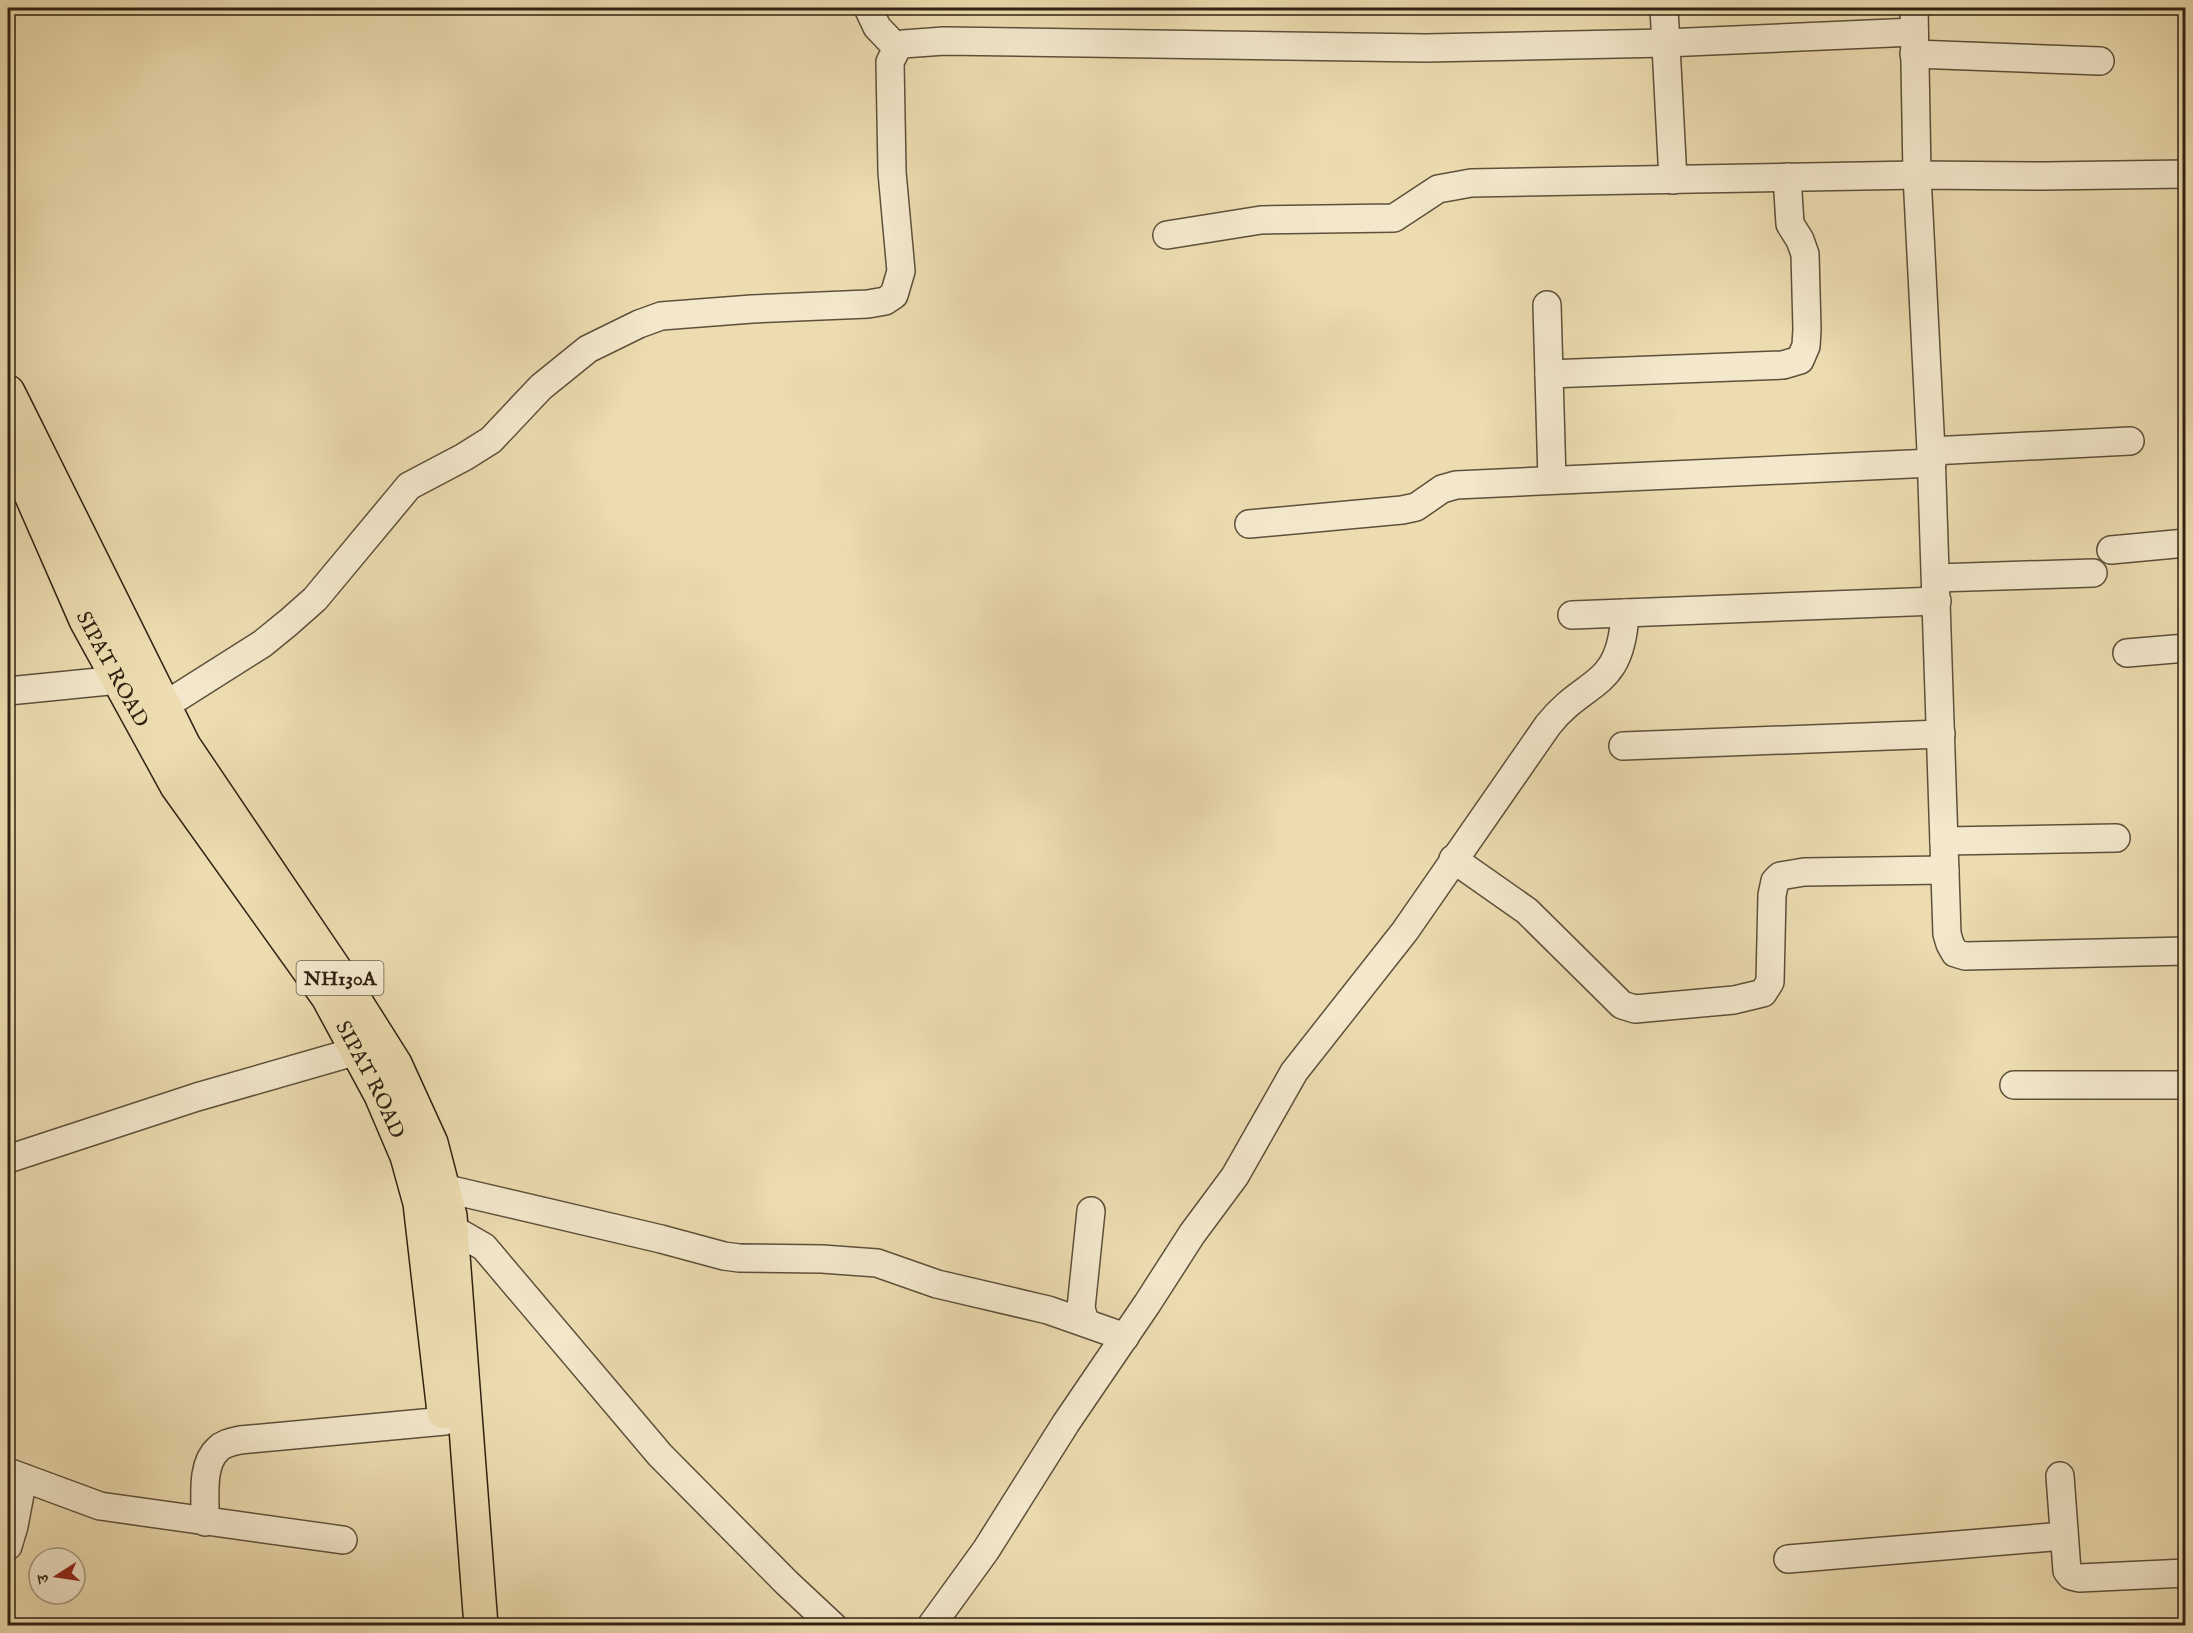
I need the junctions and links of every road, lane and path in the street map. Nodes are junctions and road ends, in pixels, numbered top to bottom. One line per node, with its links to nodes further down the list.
1 (868, 8): 5 (street)
2 (1664, 8): 4 (street)
3 (1914, 31): 4 (street); 6 (street); 8 (street)
4 (1665, 43): 5 (street); 10 (street)
5 (897, 48): 30 (street)
6 (2100, 61)
7 (2186, 174): 8 (street)
8 (1917, 175): 9 (street); 17 (street)
9 (1787, 177): 10 (street); 13 (street)
10 (1673, 180): 11 (street)
11 (1167, 236)
12 (1547, 306): 13 (street)
13 (1549, 374): 18 (street)
14 (8, 392): 30 (highway, NH130A)
15 (2130, 441): 17 (street)
16 (8, 442): 28 (highway, SIPAT ROAD / NH130A)
17 (1932, 457): 18 (street); 23 (street)
18 (1552, 480): 19 (street)
19 (1249, 524)
20 (2186, 543): 21 (street)
21 (2111, 550)
22 (2093, 573): 23 (street)
23 (1936, 589): 24 (street); 31 (street)
24 (1625, 613): 25 (street); 35 (street)
25 (1572, 615)
26 (2186, 648): 27 (street)
27 (2127, 653)
28 (119, 680): 29 (street); 38 (highway, SIPAT ROAD / NH130A)
29 (8, 691)
30 (164, 706): 42 (highway, NH130A)
31 (1941, 734): 32 (street); 34 (street)
32 (1623, 746)
33 (2116, 838): 34 (street)
34 (1944, 841): 36 (street)
35 (1454, 859): 36 (street); 46 (street)
36 (1945, 870): 37 (street)
37 (2186, 951)
38 (357, 1051): 41 (street); 47 (highway, SIPAT ROAD / NH130A)
39 (2014, 1085): 40 (street)
40 (2186, 1085)
41 (8, 1159)
42 (443, 1188): 44 (highway, NH130A); 45 (street)
43 (1091, 1211): 45 (street)
44 (452, 1228): 57 (highway, NH130A); 58 (street)
45 (1085, 1322): 46 (street)
46 (1125, 1337): 59 (street)
47 (445, 1421): 50 (street); 56 (highway, SIPAT ROAD / NH130A)
48 (15, 1475): 50 (street); 53 (street)
49 (2060, 1476): 51 (street)
50 (205, 1522): 52 (street)
51 (2064, 1536): 54 (street); 55 (street)
52 (343, 1540)
53 (8, 1546)
54 (1788, 1559)
55 (2186, 1573)
56 (464, 1626)
57 (481, 1626)
58 (833, 1626)
59 (931, 1626)

